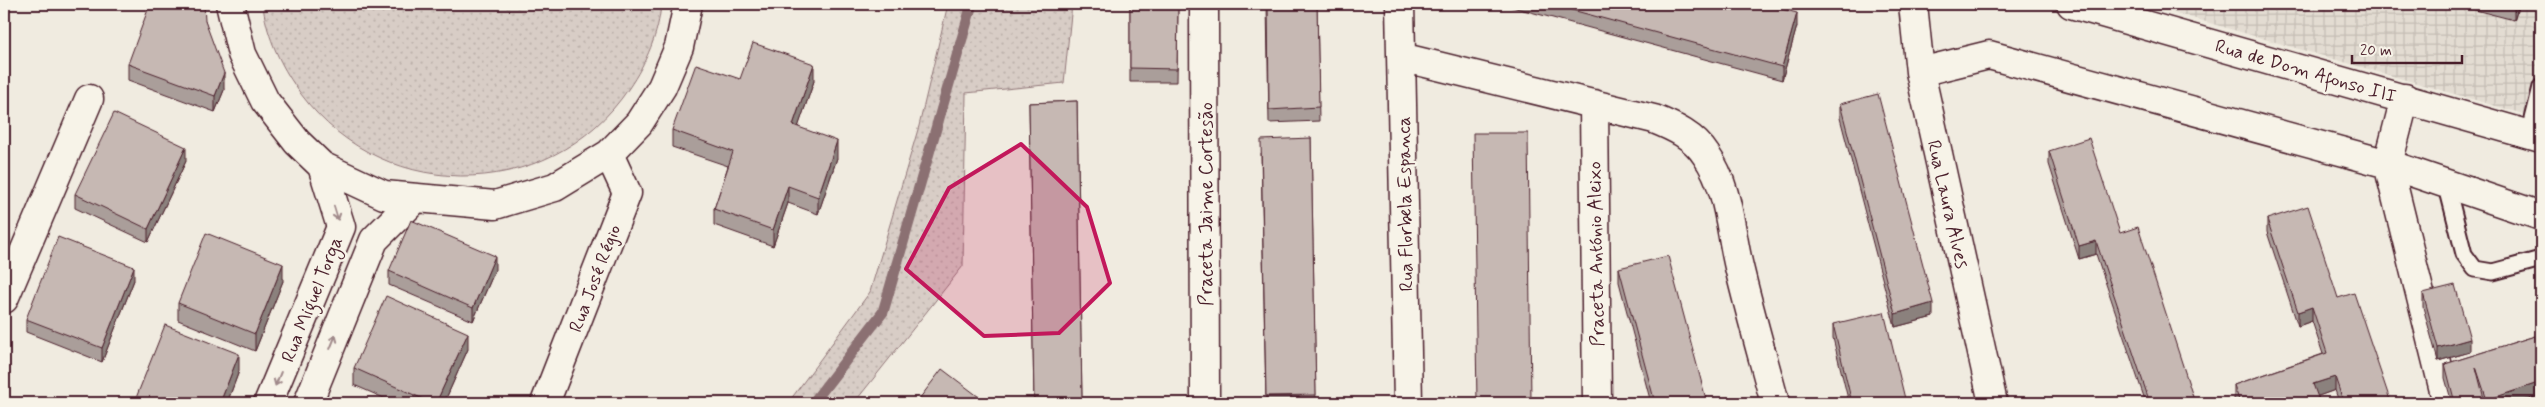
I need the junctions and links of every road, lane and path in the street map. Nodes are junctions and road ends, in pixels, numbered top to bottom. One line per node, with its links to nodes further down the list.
1 (230, 4): 16 (street)
2 (689, 4): 14 (street)
3 (1204, 4): 25 (street, Praceta Jaime Cortesão)
4 (1400, 4): 7 (street, Rua Florbela Espanca)
5 (1913, 4): 8 (street, Rua Laura Alves)
6 (2071, 4): 11 (street, Rua de Dom Afonso III)
7 (1401, 57): 12 (street); 26 (street, Rua Florbela Espanca)
8 (1920, 72): 15 (street); 29 (street, Rua Laura Alves)
9 (2541, 87): 13 (lane)
10 (89, 98): 21 (street)
11 (2405, 98): 13 (street, Rua de Dom Afonso III); 15 (street)
12 (1594, 104): 27 (street, Praceta António Aleixo); 28 (street)
13 (2535, 137)
14 (609, 154): 18 (street); 24 (street, Rua José Régio)
15 (2388, 164): 17 (street); 30 (street)
16 (322, 166): 18 (street); 22 (street, Rua Miguel Torga, one-way to 22)
17 (2446, 183): 19 (street); 20 (lane)
18 (416, 198): 23 (street, Rua Miguel Torga, one-way to 18)
19 (2541, 216)
20 (2541, 259)
21 (4, 299)
22 (268, 403)
23 (308, 403)
24 (545, 403)
25 (1205, 403)
26 (1408, 403)
27 (1597, 403)
28 (1775, 403)
29 (1994, 403)
30 (2447, 403)

